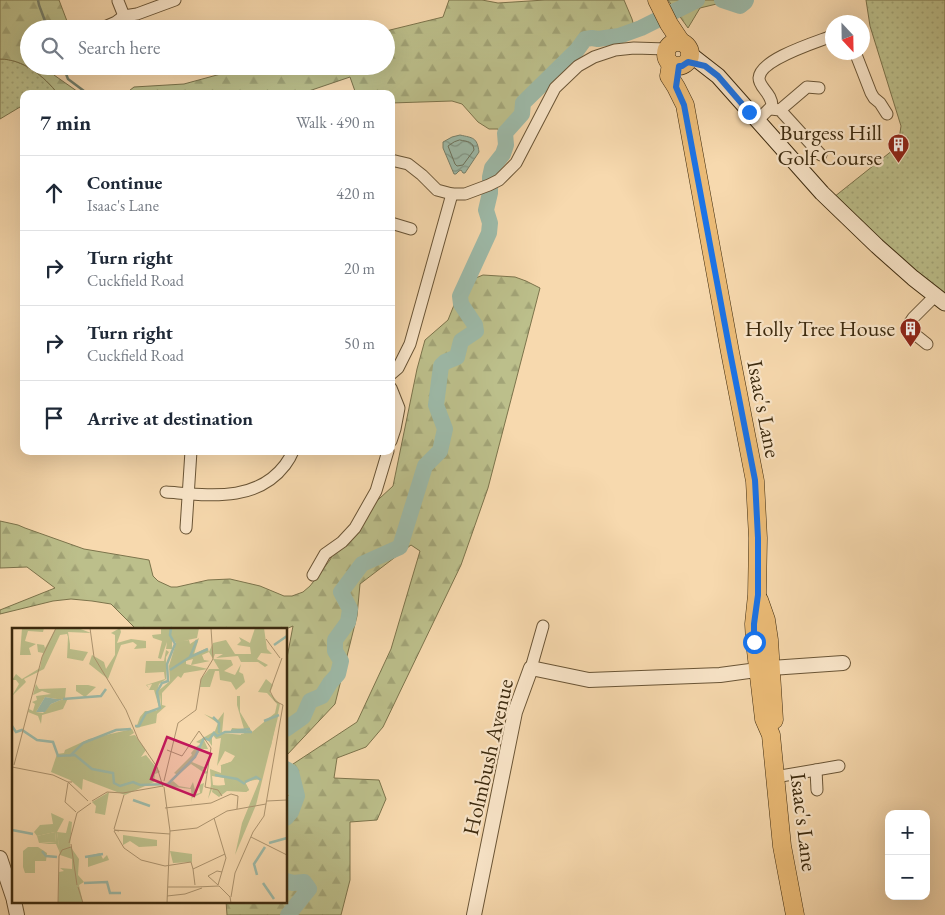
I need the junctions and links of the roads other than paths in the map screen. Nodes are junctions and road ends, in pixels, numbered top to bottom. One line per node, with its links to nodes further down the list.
1 (175, 0): 4 (street)
2 (118, 1): 4 (street)
3 (663, 11): 7 (main road, Isaac's Lane)
4 (124, 16): 5 (street)
5 (119, 20)
6 (825, 39): 10 (street)
7 (680, 56): 12 (main road); 15 (street); 33 (main road, Isaac's Lane)
8 (858, 60): 11 (street)
9 (818, 88): 10 (street)
10 (775, 109): 12 (street); 13 (street)
11 (887, 114)
12 (757, 121): 18 (main road)
13 (821, 155)
14 (395, 161): 15 (street)
15 (452, 194): 20 (street)
16 (395, 224): 17 (street)
17 (411, 229)
18 (940, 300): 19 (street)
19 (927, 344)
20 (395, 371)
21 (395, 398): 22 (street)
22 (395, 424)
23 (191, 455): 27 (street)
24 (291, 455): 27 (street)
25 (387, 455): 29 (street)
26 (166, 492): 27 (street)
27 (189, 494): 28 (street)
28 (186, 528)
29 (313, 575)
30 (543, 626): 32 (street)
31 (843, 663): 33 (street, Holmbush Avenue)
32 (531, 668): 33 (street, Holmbush Avenue); 42 (street, Holmbush Avenue)
33 (764, 669): 36 (main road, Isaac's Lane)
34 (839, 766): 35 (street)
35 (816, 770): 36 (street); 37 (street)
36 (775, 777): 43 (main road, Isaac's Lane)
37 (817, 790)
38 (1, 867): 39 (street)
39 (12, 896)
40 (14, 902): 41 (street)
41 (17, 915)
42 (474, 915)
43 (795, 915)

